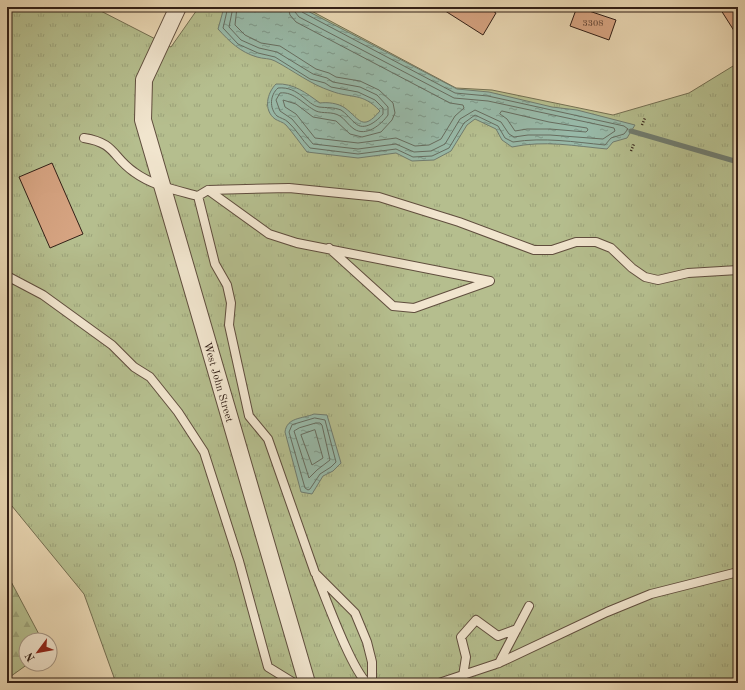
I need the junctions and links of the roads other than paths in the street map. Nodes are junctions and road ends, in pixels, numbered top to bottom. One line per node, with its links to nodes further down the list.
1 (178, 7): 3 (street, West John Street)
2 (84, 138): 3 (lane)
3 (162, 187): 5 (lane); 16 (street, West John Street)
4 (208, 190): 5 (lane); 6 (lane); 7 (lane)
5 (198, 196): 9 (lane)
6 (329, 248): 6 (lane)
7 (738, 270)
8 (7, 276): 15 (lane)
9 (315, 572): 17 (lane); 18 (lane)
10 (738, 572): 13 (lane)
11 (529, 606): 12 (lane)
12 (517, 629): 13 (lane); 14 (lane)
13 (499, 663): 14 (lane)
14 (463, 676): 19 (lane)
15 (294, 683)
16 (307, 683)
17 (367, 683)
18 (372, 683)
19 (439, 683)

